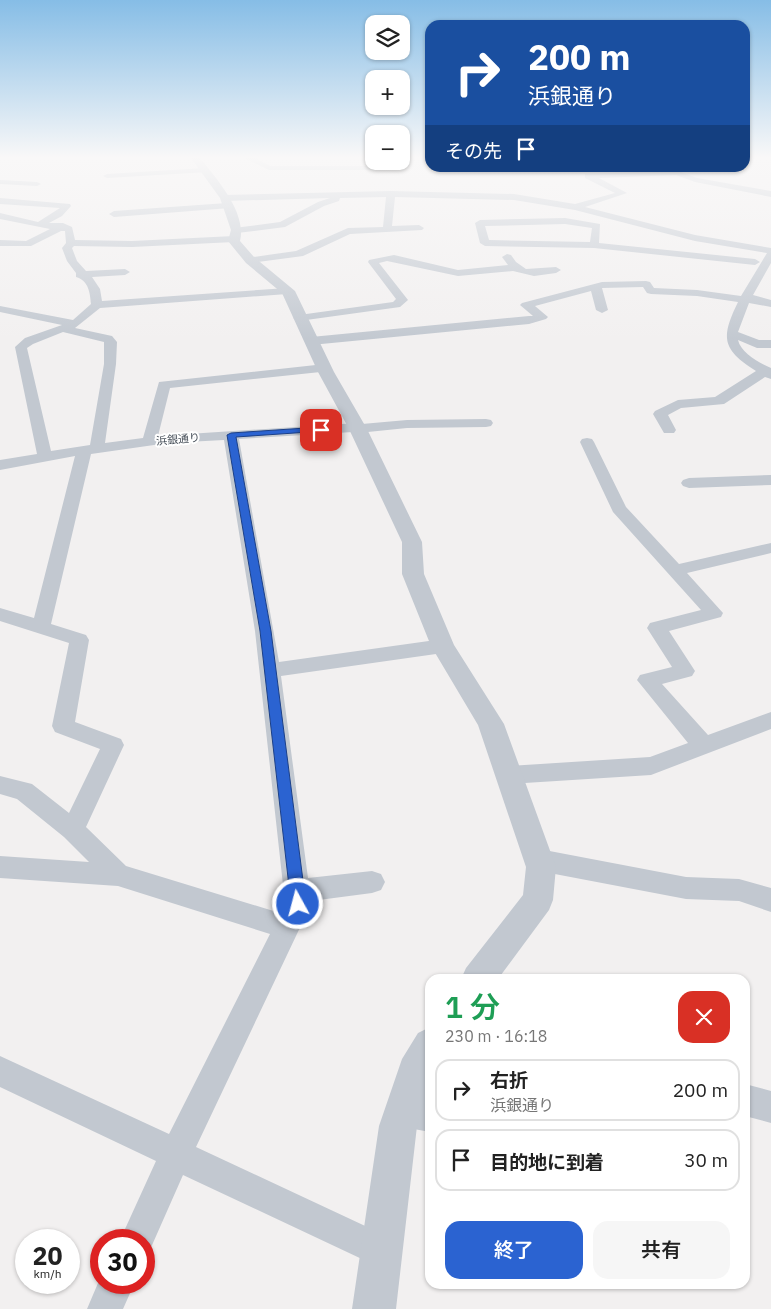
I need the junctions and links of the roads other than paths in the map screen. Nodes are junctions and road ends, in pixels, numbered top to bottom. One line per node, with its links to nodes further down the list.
1 (16, 219): 9 (street)
2 (50, 219): 9 (street)
3 (231, 219): 13 (street)
4 (294, 219): 13 (street)
5 (389, 219): 12 (street)
6 (490, 219): 16 (street)
7 (559, 219): 17 (street)
8 (622, 219): 18 (street)
9 (41, 224): 10 (street)
10 (63, 226): 14 (street); 15 (street)
11 (419, 228): 12 (street)
12 (388, 229): 19 (street)
13 (236, 235): 15 (street); 19 (street)
14 (0, 243)
15 (71, 243): 24 (street)
16 (500, 244): 17 (street); 20 (street)
17 (594, 245): 18 (street)
18 (769, 256): 28 (street)
19 (250, 260): 27 (street)
20 (513, 268): 21 (street); 34 (street)
21 (556, 270)
22 (125, 272): 24 (street)
23 (604, 273): 25 (street)
24 (80, 275): 30 (street)
25 (614, 284): 26 (street); 28 (street)
26 (595, 286): 32 (street); 38 (street)
27 (287, 291): 30 (street); 34 (street)
28 (746, 299): 29 (street); 37 (street)
29 (771, 304)
30 (97, 305): 36 (street)
31 (0, 309): 33 (street)
32 (602, 310)
33 (22, 313): 35 (street); 36 (street)
34 (299, 318): 38 (street)
35 (0, 319)
36 (70, 327): 48 (street); 49 (street)
37 (731, 333): 39 (street); 41 (street)
38 (311, 342): 40 (street)
39 (771, 344)
40 (324, 368): 43 (street); 46 (street)
41 (768, 373): 44 (street)
42 (486, 423): 43 (street, 浜銀通り)
43 (357, 428): 45 (street, 浜銀通り); 57 (street)
44 (669, 430)
45 (231, 435): 46 (street, 浜銀通り); 58 (street)
46 (149, 442): 48 (street, 浜銀通り)
47 (587, 442): 54 (street)
48 (91, 449): 49 (street, 浜銀通り); 56 (street)
49 (45, 457): 50 (street, 浜銀通り)
50 (0, 465)
51 (771, 480): 52 (street)
52 (689, 483)
53 (771, 548): 54 (street)
54 (676, 570): 60 (street)
55 (0, 614): 56 (street)
56 (41, 627): 65 (street)
57 (443, 646): 58 (street); 61 (street)
58 (270, 670): 70 (street)
59 (771, 720): 60 (street)
60 (704, 746): 61 (street)
61 (509, 775): 66 (street)
62 (0, 785): 63 (street)
63 (24, 791): 64 (street); 65 (street)
64 (0, 800)
65 (73, 830): 68 (street)
66 (539, 860): 71 (street); 73 (street)
67 (0, 868): 68 (street)
68 (118, 875): 72 (street)
69 (372, 882): 70 (street)
70 (297, 891): 72 (street)
71 (771, 900)
72 (287, 927): 79 (street)
73 (482, 974)
74 (425, 1054): 78 (street)
75 (0, 1071): 79 (street)
76 (750, 1101): 77 (street)
77 (771, 1107)
78 (417, 1114): 81 (street)
79 (176, 1154): 80 (street); 81 (street)
80 (142, 1229)
81 (380, 1251): 84 (street)
82 (112, 1294): 83 (street)
83 (105, 1309)
84 (374, 1309)

